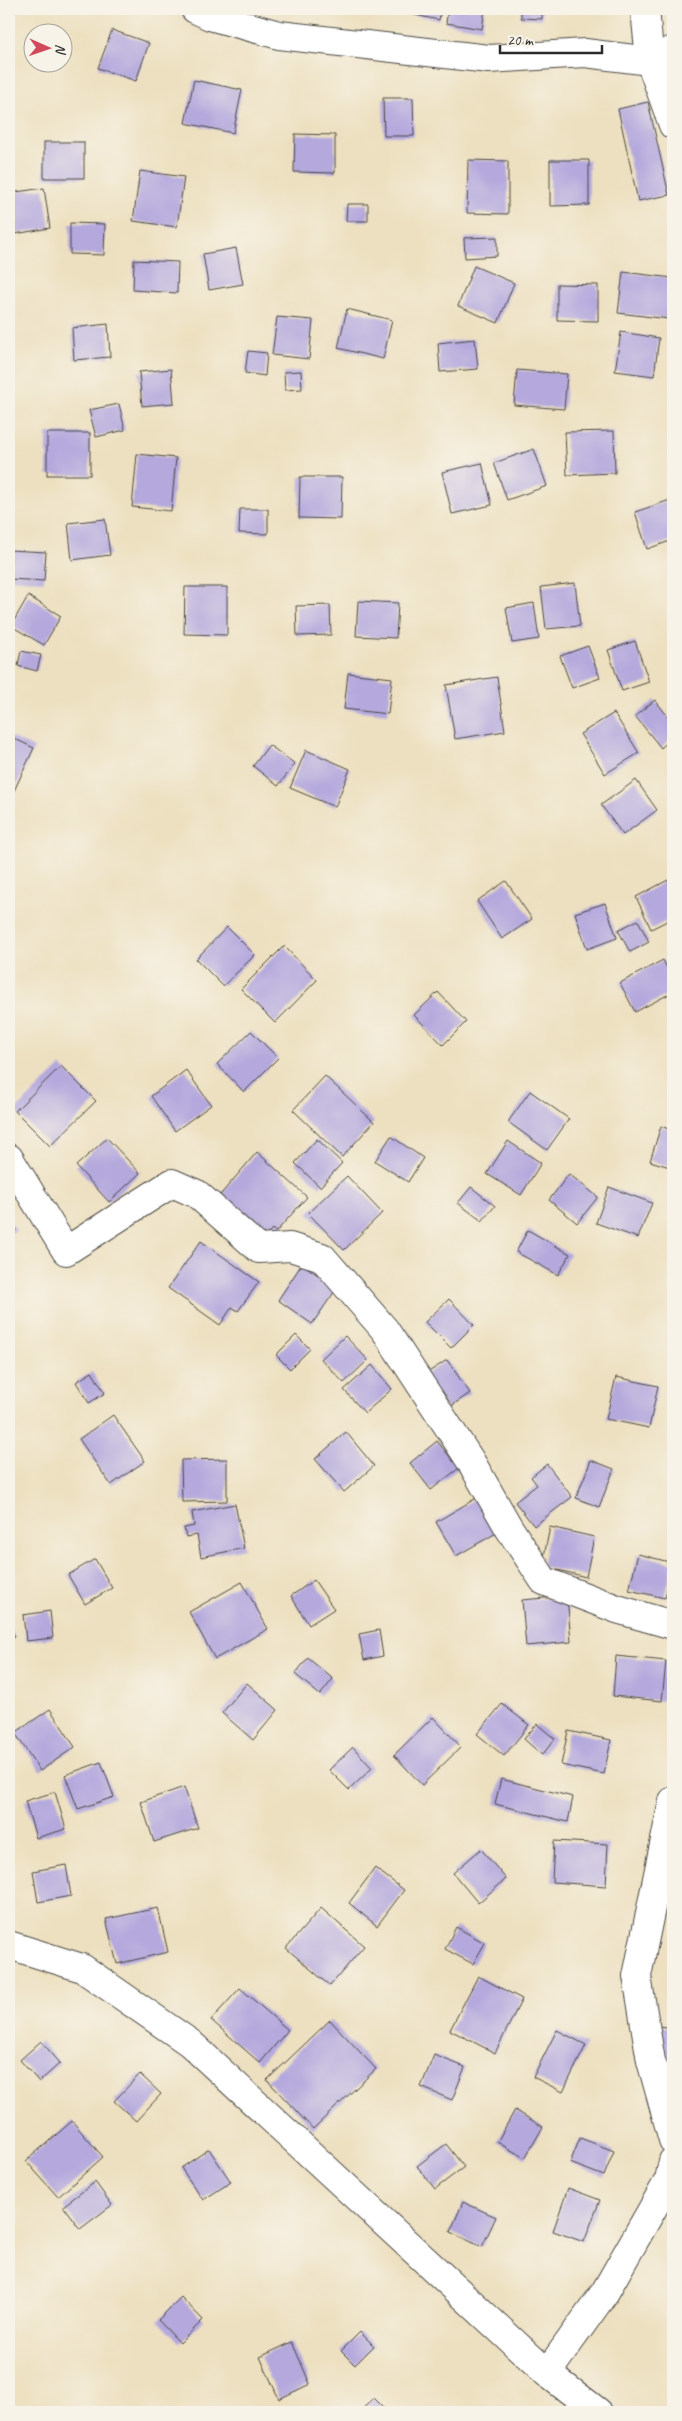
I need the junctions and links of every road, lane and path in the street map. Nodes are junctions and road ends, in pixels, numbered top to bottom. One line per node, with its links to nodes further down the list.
1 (195, 9): 3 (street)
2 (645, 9): 3 (street)
3 (662, 56): 4 (street)
4 (673, 125)
5 (9, 1158): 6 (street)
6 (673, 1625)
7 (673, 1800): 9 (street)
8 (9, 1945): 11 (street)
9 (673, 2140)
10 (673, 2161): 11 (street)
11 (547, 2373): 12 (street)
12 (598, 2412)

